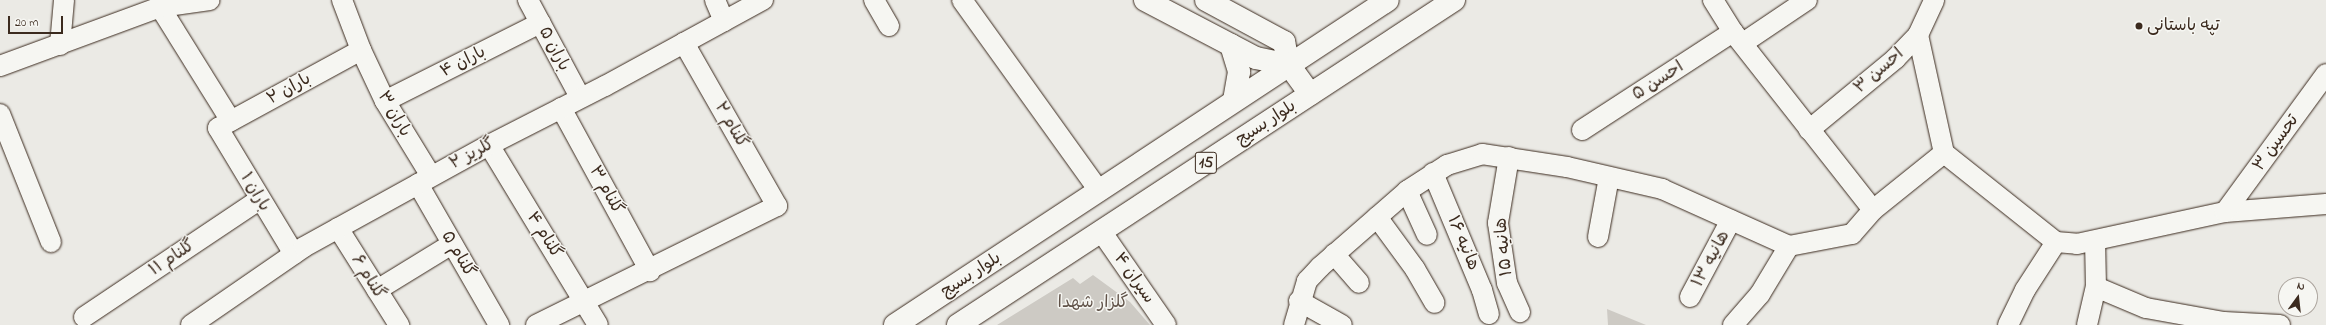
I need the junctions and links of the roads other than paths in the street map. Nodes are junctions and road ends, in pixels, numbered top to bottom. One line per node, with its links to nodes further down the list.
1 (64, 0): 23 (street)
2 (210, 0): 16 (street)
3 (342, 0): 25 (street, باران ۳)
4 (528, 0): 18 (street, باران ۵)
5 (715, 0): 17 (street)
6 (763, 0): 17 (street, گلریز ۲)
7 (874, 0): 19 (street)
8 (962, 0): 44 (street)
9 (1145, 0): 24 (main road)
10 (1388, 0): 26 (main road, بلوار بسیج / 15)
11 (1454, 0): 29 (main road, بلوار بسیج / 15)
12 (1713, 0): 21 (street)
13 (1807, 0): 21 (street, احسن ۵)
14 (1934, 0): 20 (street, احسن ۳)
15 (1219, 3): 26 (main road)
16 (160, 7): 23 (street); 35 (street, باران ۱)
17 (724, 21): 22 (street, گلریز ۲)
18 (540, 23): 30 (street, باران ۵); 31 (street, باران ۴)
19 (889, 26)
20 (1918, 35): 37 (street, احسن ۳); 39 (street)
21 (1738, 37): 36 (street, احسن ۵); 37 (street)
22 (684, 43): 30 (street, گلریز ۲); 63 (street, گلنام ۲)
23 (60, 45): 27 (street)
24 (1231, 45): 26 (main road); 32 (main road)
25 (361, 50): 31 (street, باران ۳); 35 (street, باران ۲)
26 (1289, 65): 29 (main road); 32 (main road, بلوار بسیج / 15)
27 (0, 66)
28 (2326, 74): 49 (street, تحسین ۳)
29 (1310, 94): 53 (main road, بلوار بسیج / 15)
30 (580, 98): 33 (street, گلریز ۲)
31 (385, 101): 43 (street, باران ۳)
32 (1234, 101): 44 (main road, بلوار بسیج / 15)
33 (561, 108): 38 (street, گلریز ۲); 63 (street, گلنام ۳)
34 (0, 114): 57 (street)
35 (224, 125): 46 (street, باران ۱)
36 (1582, 130)
37 (1809, 130): 48 (street)
38 (488, 145): 43 (street, گلریز ۲); 68 (street, گلنام ۴)
39 (1944, 153): 48 (street); 58 (street)
40 (1509, 157): 41 (street); 42 (street); 71 (street, هانیه ۱۵)
41 (1433, 173): 45 (street); 72 (street, هانیه ۱۶)
42 (1610, 177): 51 (street); 55 (street)
43 (424, 180): 52 (street, گلریز ۲); 59 (street, گلنام ۵)
44 (1099, 191): 79 (main road, بلوار بسیج / 15)
45 (1407, 191): 50 (street); 54 (street)
46 (259, 200): 61 (street, باران ۱); 73 (street, گلنام ۱۱)
47 (2326, 204): 49 (street)
48 (1873, 210): 60 (street)
49 (2225, 212): 56 (street)
50 (1377, 217): 62 (street); 70 (street)
51 (1731, 220): 60 (street); 67 (street, هانیه ۱۳)
52 (338, 228): 61 (street, گلریز ۲); 66 (street, گلنام ۶)
53 (1101, 231): 80 (main road, بلوار بسیج / 15); 81 (street, سیران ۴)
54 (1427, 235)
55 (1598, 237)
56 (2095, 241): 58 (street); 65 (street)
57 (51, 242)
58 (2056, 242): 85 (street)
59 (452, 244): 66 (street); 76 (street, گلنام ۵)
60 (1789, 246): 84 (street)
61 (294, 254): 74 (street, گلریز ۲)
62 (1334, 254): 64 (street); 69 (street)
63 (650, 271): 68 (street)
64 (1359, 283)
65 (2096, 287): 86 (street); 87 (street)
66 (377, 290): 75 (street, گلنام ۶)
67 (1690, 297)
68 (584, 301): 77 (street); 78 (street, گلنام ۴)
69 (1299, 301): 82 (street); 83 (street)
70 (1435, 304)
71 (1520, 312)
72 (1489, 314)
73 (84, 317)
74 (191, 325)
75 (399, 325)
76 (499, 325)
77 (536, 325)
78 (598, 325)
79 (895, 325)
80 (958, 325)
81 (1166, 325)
82 (1294, 325)
83 (1342, 325)
84 (1734, 325)
85 (2008, 325)
86 (2088, 325)
87 (2280, 325)

